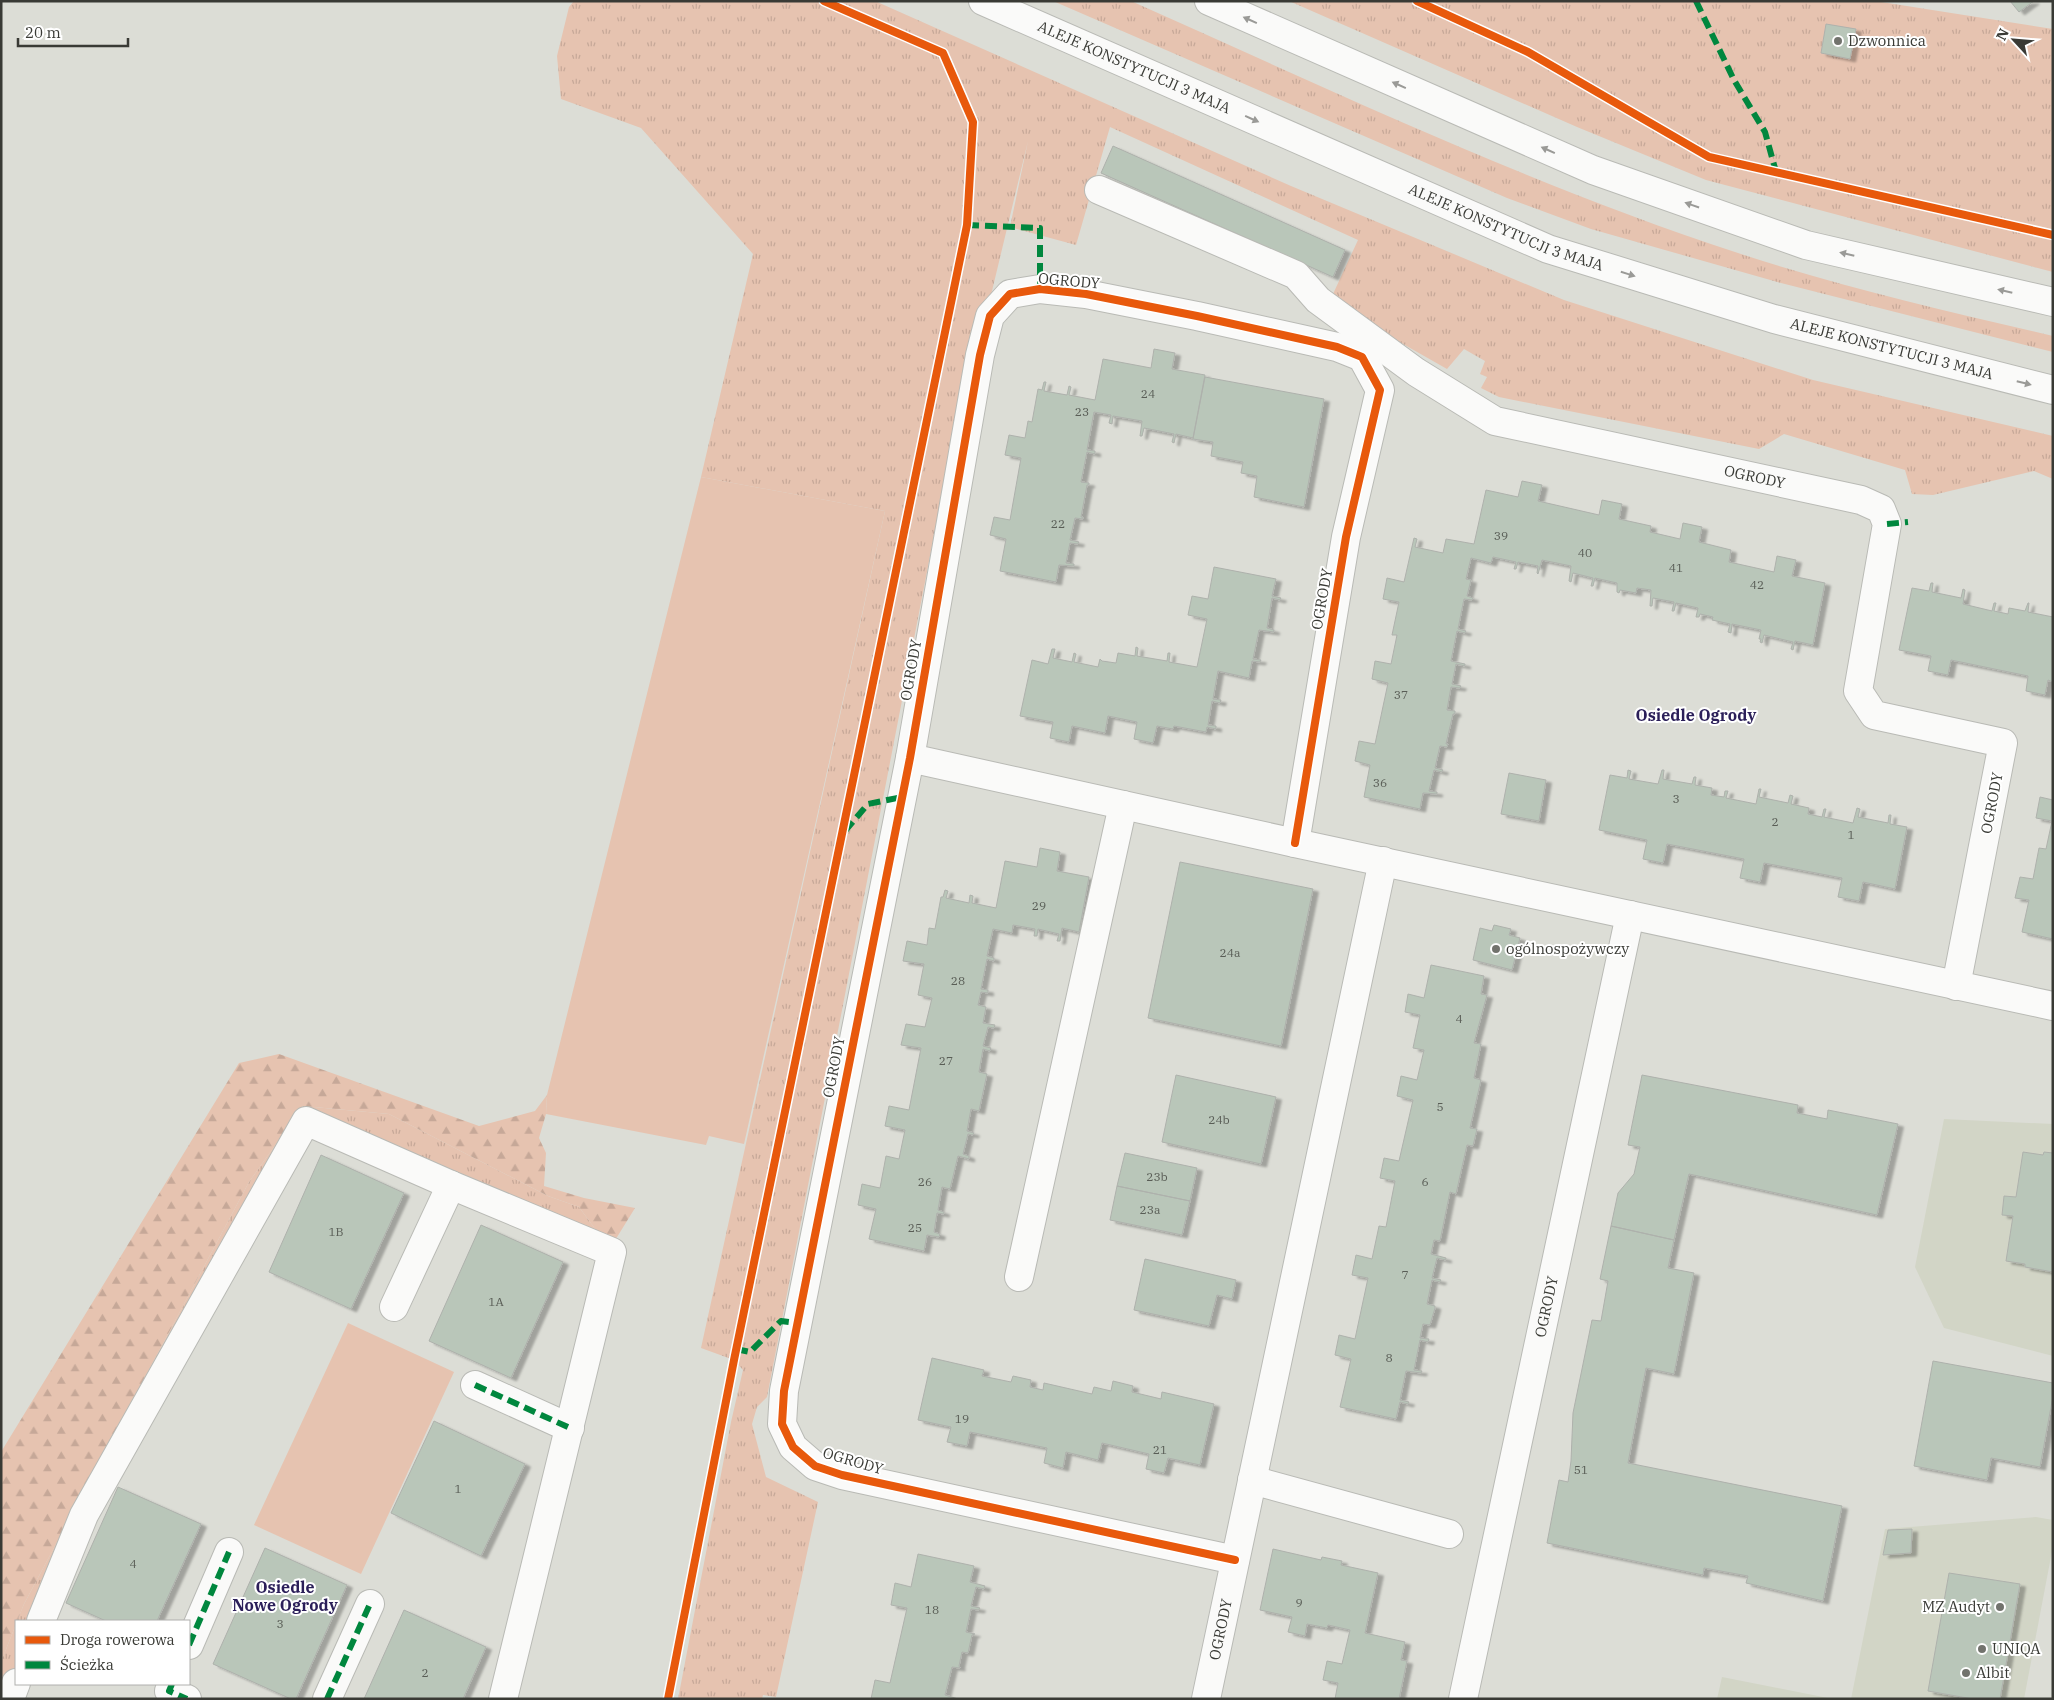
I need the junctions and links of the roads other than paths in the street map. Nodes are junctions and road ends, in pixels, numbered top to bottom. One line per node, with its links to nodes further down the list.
1 (982, 1): 5 (street, ALEJE KONSTYTUCJI 3 MAJA, one-way to 5)
2 (1208, 1): 4 (street, one-way to 2)
3 (1100, 190): 11 (street, OGRODY)
4 (2053, 302)
5 (2053, 390)
6 (910, 758): 7 (street); 8 (street, OGRODY); 21 (street, OGRODY)
7 (1123, 805): 8 (street); 14 (street)
8 (1295, 843): 9 (street)
9 (1383, 861): 10 (street); 18 (street, OGRODY)
10 (1630, 915): 11 (street); 32 (street, OGRODY)
11 (1956, 986): 12 (street)
12 (2053, 1006)
13 (451, 1185): 15 (street); 17 (street); 23 (street)
14 (1019, 1277)
15 (394, 1307)
16 (475, 1385): 17 (street)
17 (570, 1428): 30 (street)
18 (1252, 1480): 19 (street); 21 (street, OGRODY)
19 (1449, 1534)
20 (229, 1552): 24 (street)
21 (1235, 1560): 31 (street, OGRODY)
22 (370, 1604): 29 (street)
23 (41, 1620)
24 (190, 1644)
25 (15, 1685): 27 (street)
26 (172, 1685): 28 (street)
27 (10, 1699)
28 (187, 1699)
29 (327, 1699)
30 (503, 1699)
31 (1206, 1699)
32 (1463, 1699)

